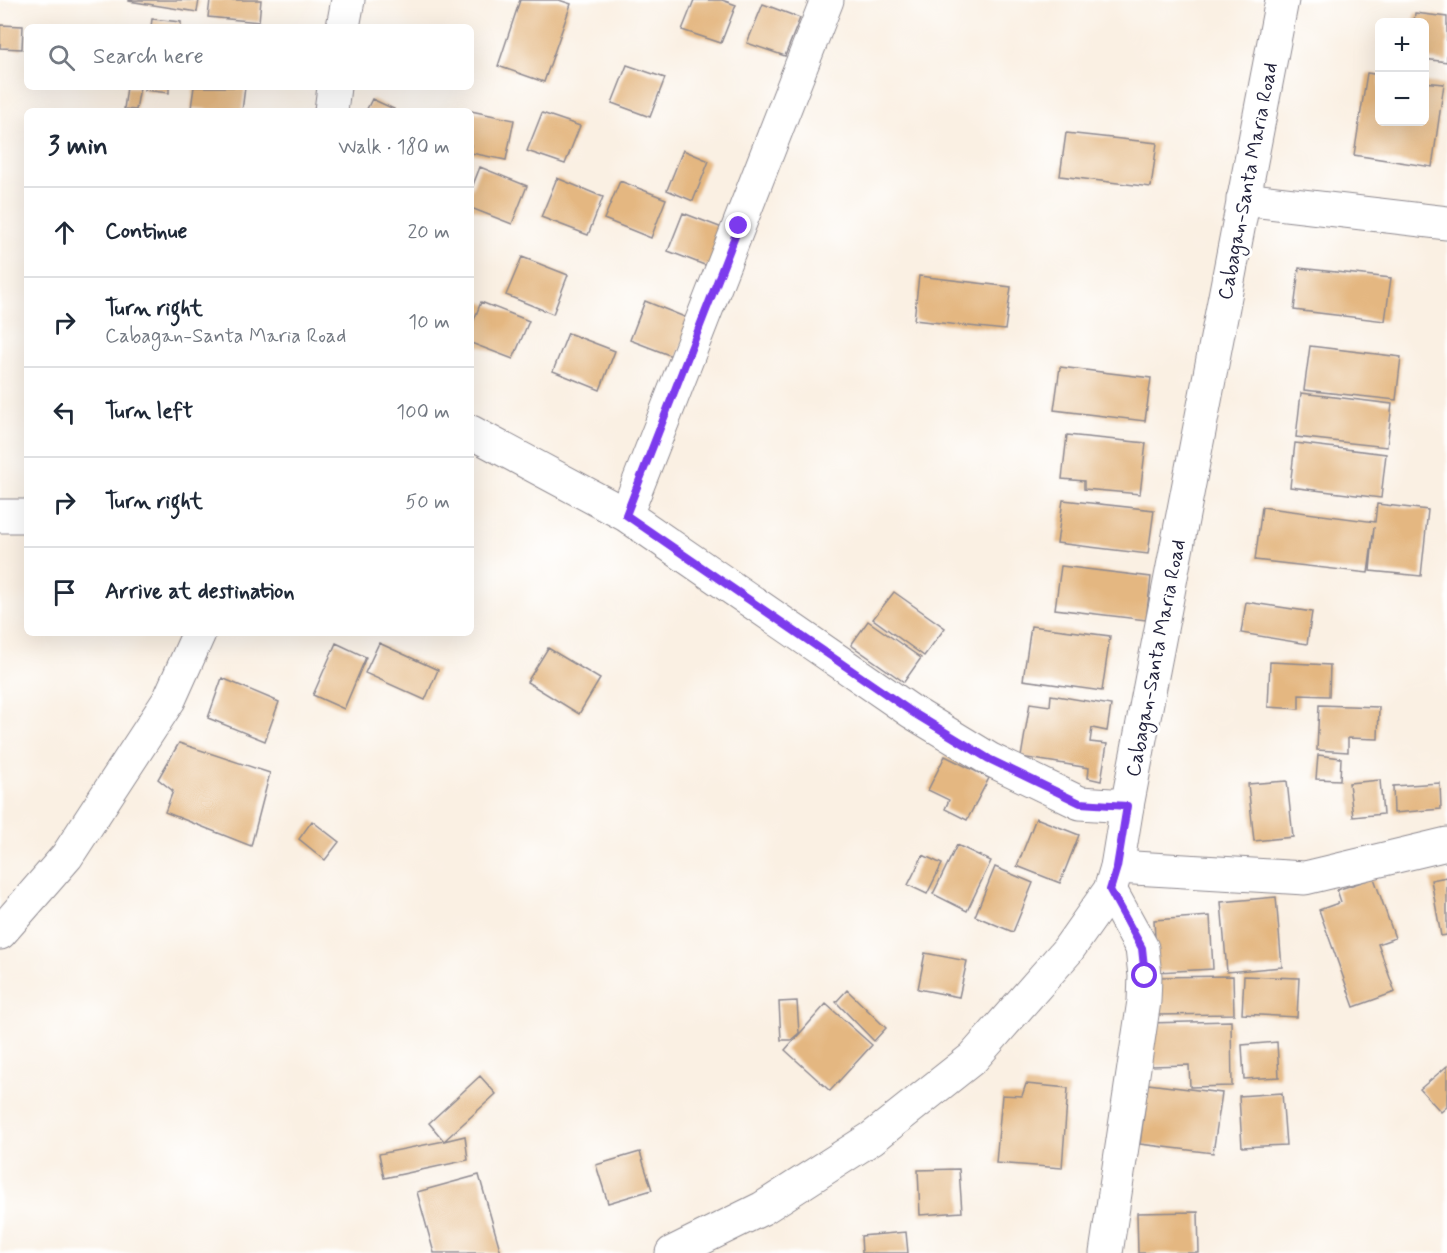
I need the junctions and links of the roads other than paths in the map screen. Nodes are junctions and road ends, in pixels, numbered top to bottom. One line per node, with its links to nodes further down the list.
1 (348, 0): 4 (street)
2 (827, 0): 10 (street)
3 (1282, 0): 7 (street, Cabagan-Santa Maria Road)
4 (344, 24)
5 (334, 90): 6 (street)
6 (331, 108)
7 (1243, 199): 8 (street); 14 (street, Cabagan-Santa Maria Road)
8 (1447, 223)
9 (474, 434): 10 (street)
10 (626, 515): 14 (street)
11 (0, 516): 12 (street)
12 (24, 516)
13 (198, 636): 17 (street)
14 (1127, 806): 16 (street, Cabagan-Santa Maria Road)
15 (1447, 844): 16 (street)
16 (1114, 878): 18 (street, Cabagan-Santa Maria Road); 19 (street)
17 (0, 933)
18 (672, 1253)
19 (1106, 1253)

